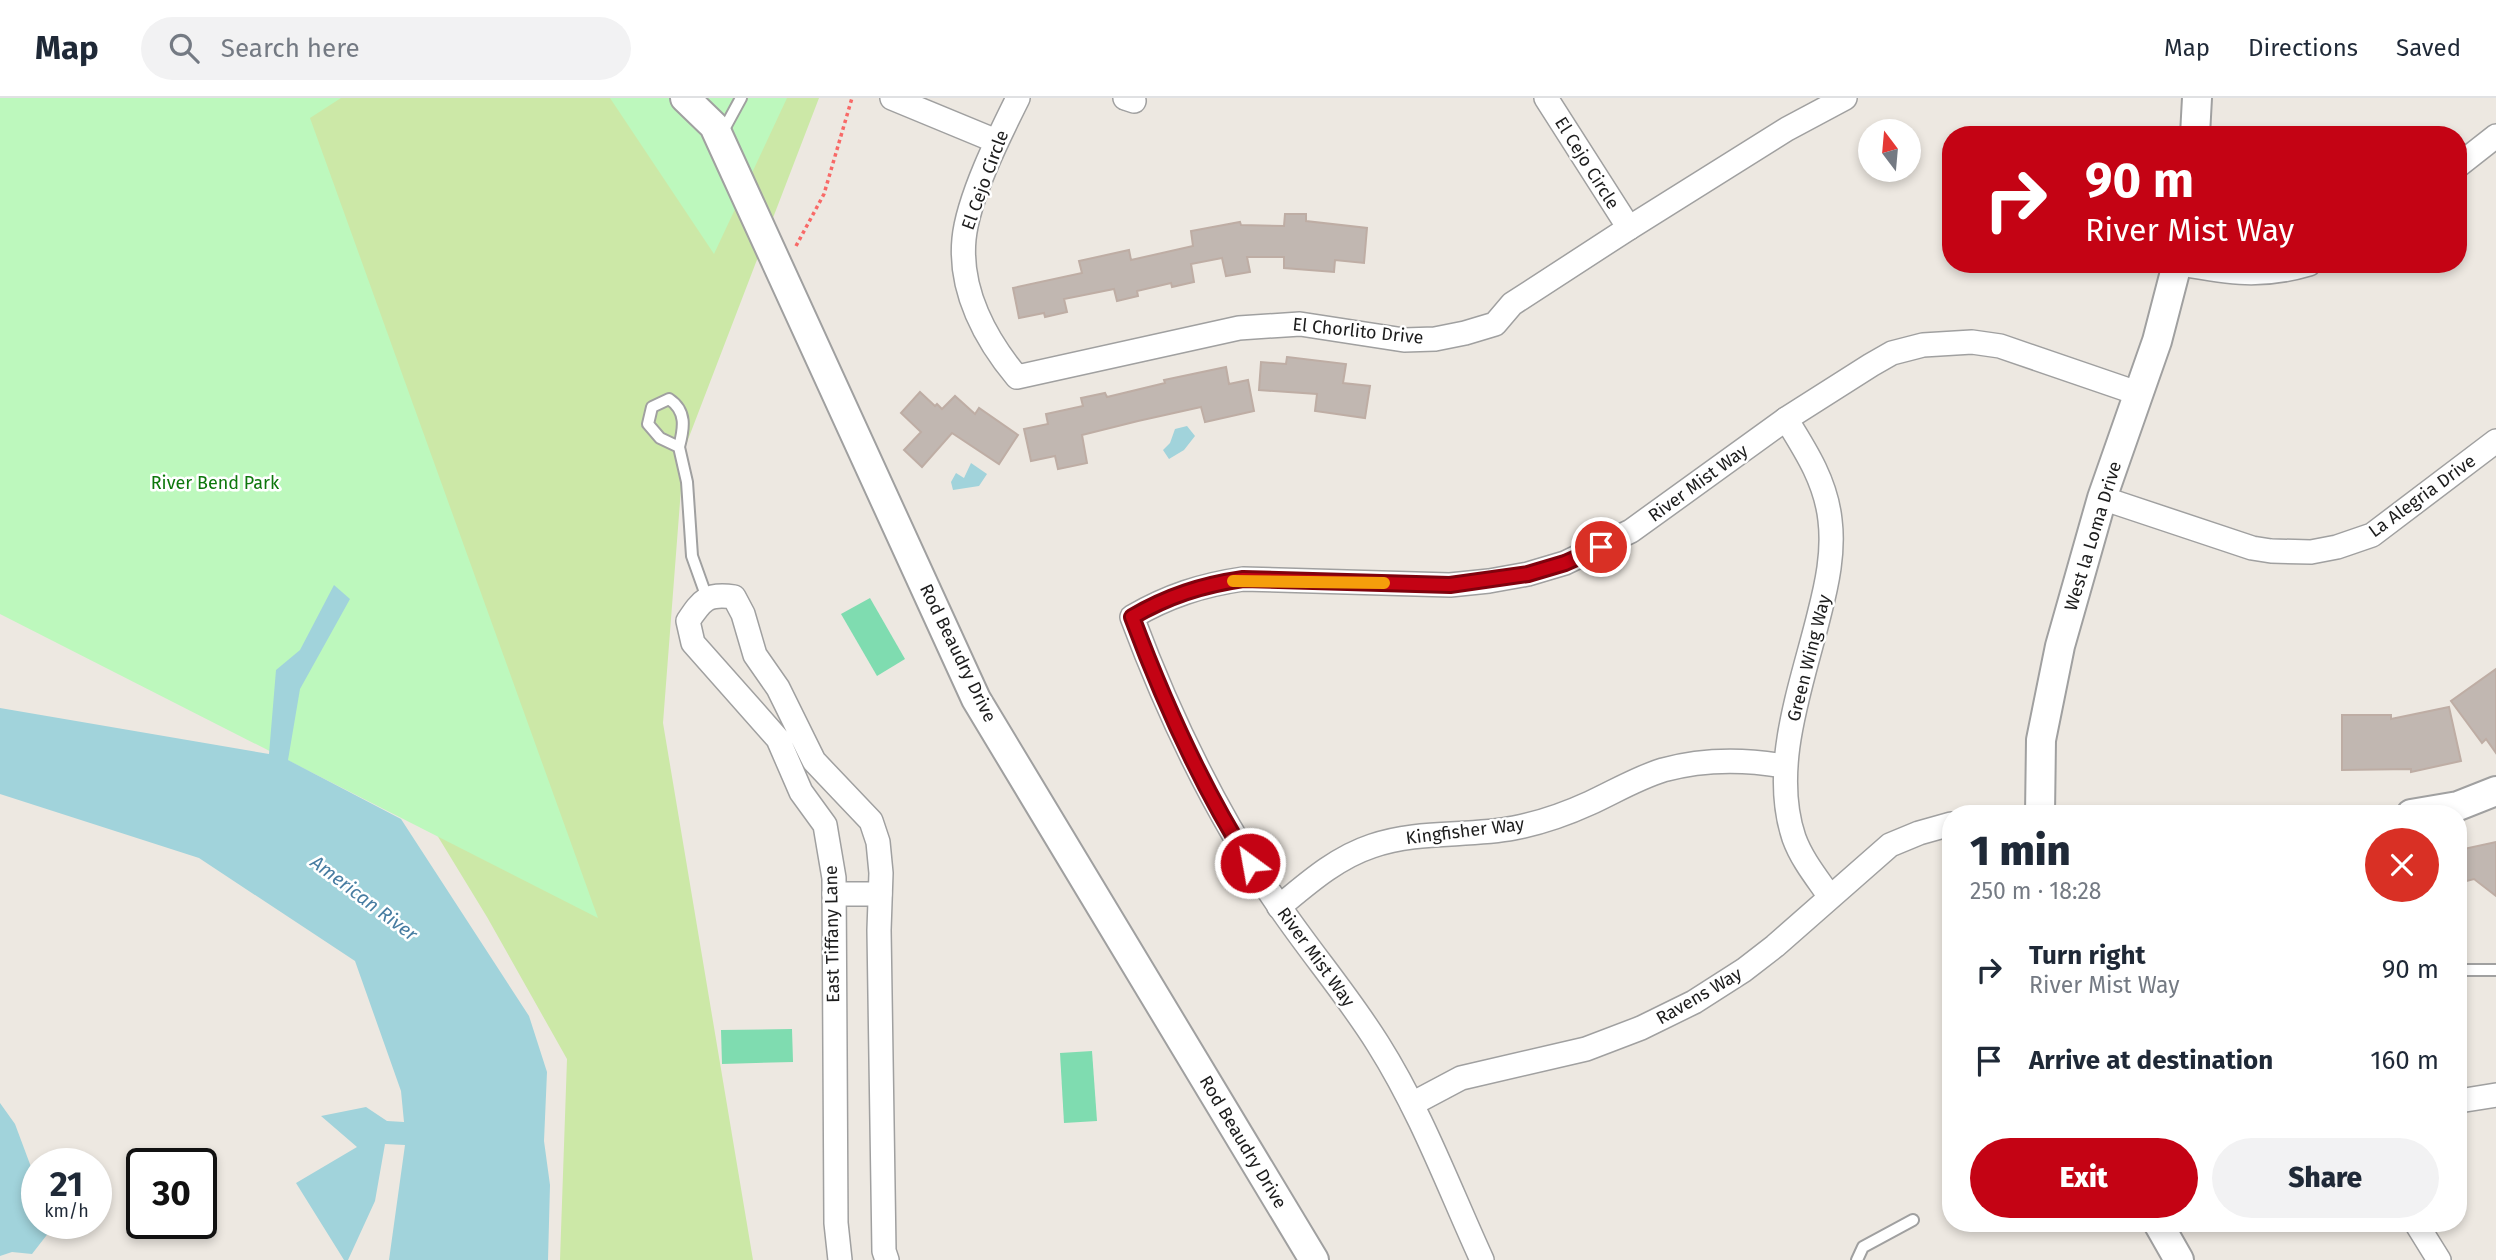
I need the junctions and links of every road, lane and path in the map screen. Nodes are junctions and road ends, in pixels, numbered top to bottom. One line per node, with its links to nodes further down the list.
1 (685, 98): 11 (street, Rod Beaudry Drive)
2 (741, 98): 11 (lane)
3 (852, 98): 15 (path)
4 (892, 98): 12 (street)
5 (1018, 98): 12 (street, El Cejo Circle)
6 (1546, 98): 14 (street, El Cejo Circle)
7 (1845, 98): 14 (street, El Chorlito Drive)
8 (2197, 98): 9 (street)
9 (2195, 126)
10 (2496, 136): 13 (street)
11 (720, 139): 15 (street, Rod Beaudry Drive)
12 (996, 141): 19 (street, El Cejo Circle)
13 (2467, 159)
14 (1629, 228): 19 (street, El Chorlito Drive)
15 (782, 270): 45 (street, Rod Beaudry Drive)
16 (2175, 273): 20 (street, West la Loma Drive)
17 (2232, 273): 18 (street)
18 (2251, 273)
19 (1017, 377)
20 (2140, 394): 21 (street, River Mist Way); 24 (street, West la Loma Drive)
21 (1786, 419): 26 (street, Green Wing Way); 34 (street, River Mist Way)
22 (2496, 441): 24 (street, La Alegria Drive)
23 (679, 447): 25 (lane)
24 (2102, 498): 28 (street, West la Loma Drive)
25 (707, 598): 31 (street, East Tiffany Lane); 32 (street)
26 (1784, 766): 33 (street, Green Wing Way); 34 (street, Kingfisher Way)
27 (2496, 791): 29 (street)
28 (2040, 805)
29 (2461, 805)
30 (1942, 827): 33 (street, Ravens Way)
31 (834, 894): 32 (street); 43 (street, East Tiffany Lane)
32 (880, 894): 44 (street)
33 (1830, 897): 39 (street, Ravens Way)
34 (1279, 907): 39 (street, River Mist Way)
35 (2467, 970): 36 (lane)
36 (2496, 970)
37 (2496, 1095): 38 (street)
38 (2467, 1100)
39 (1412, 1104): 46 (street, River Mist Way)
40 (1913, 1220): 47 (lane)
41 (2163, 1232): 48 (street)
42 (2422, 1232): 49 (street)
43 (840, 1260)
44 (887, 1260)
45 (1314, 1260)
46 (1482, 1260)
47 (1857, 1260)
48 (2179, 1260)
49 (2439, 1260)

